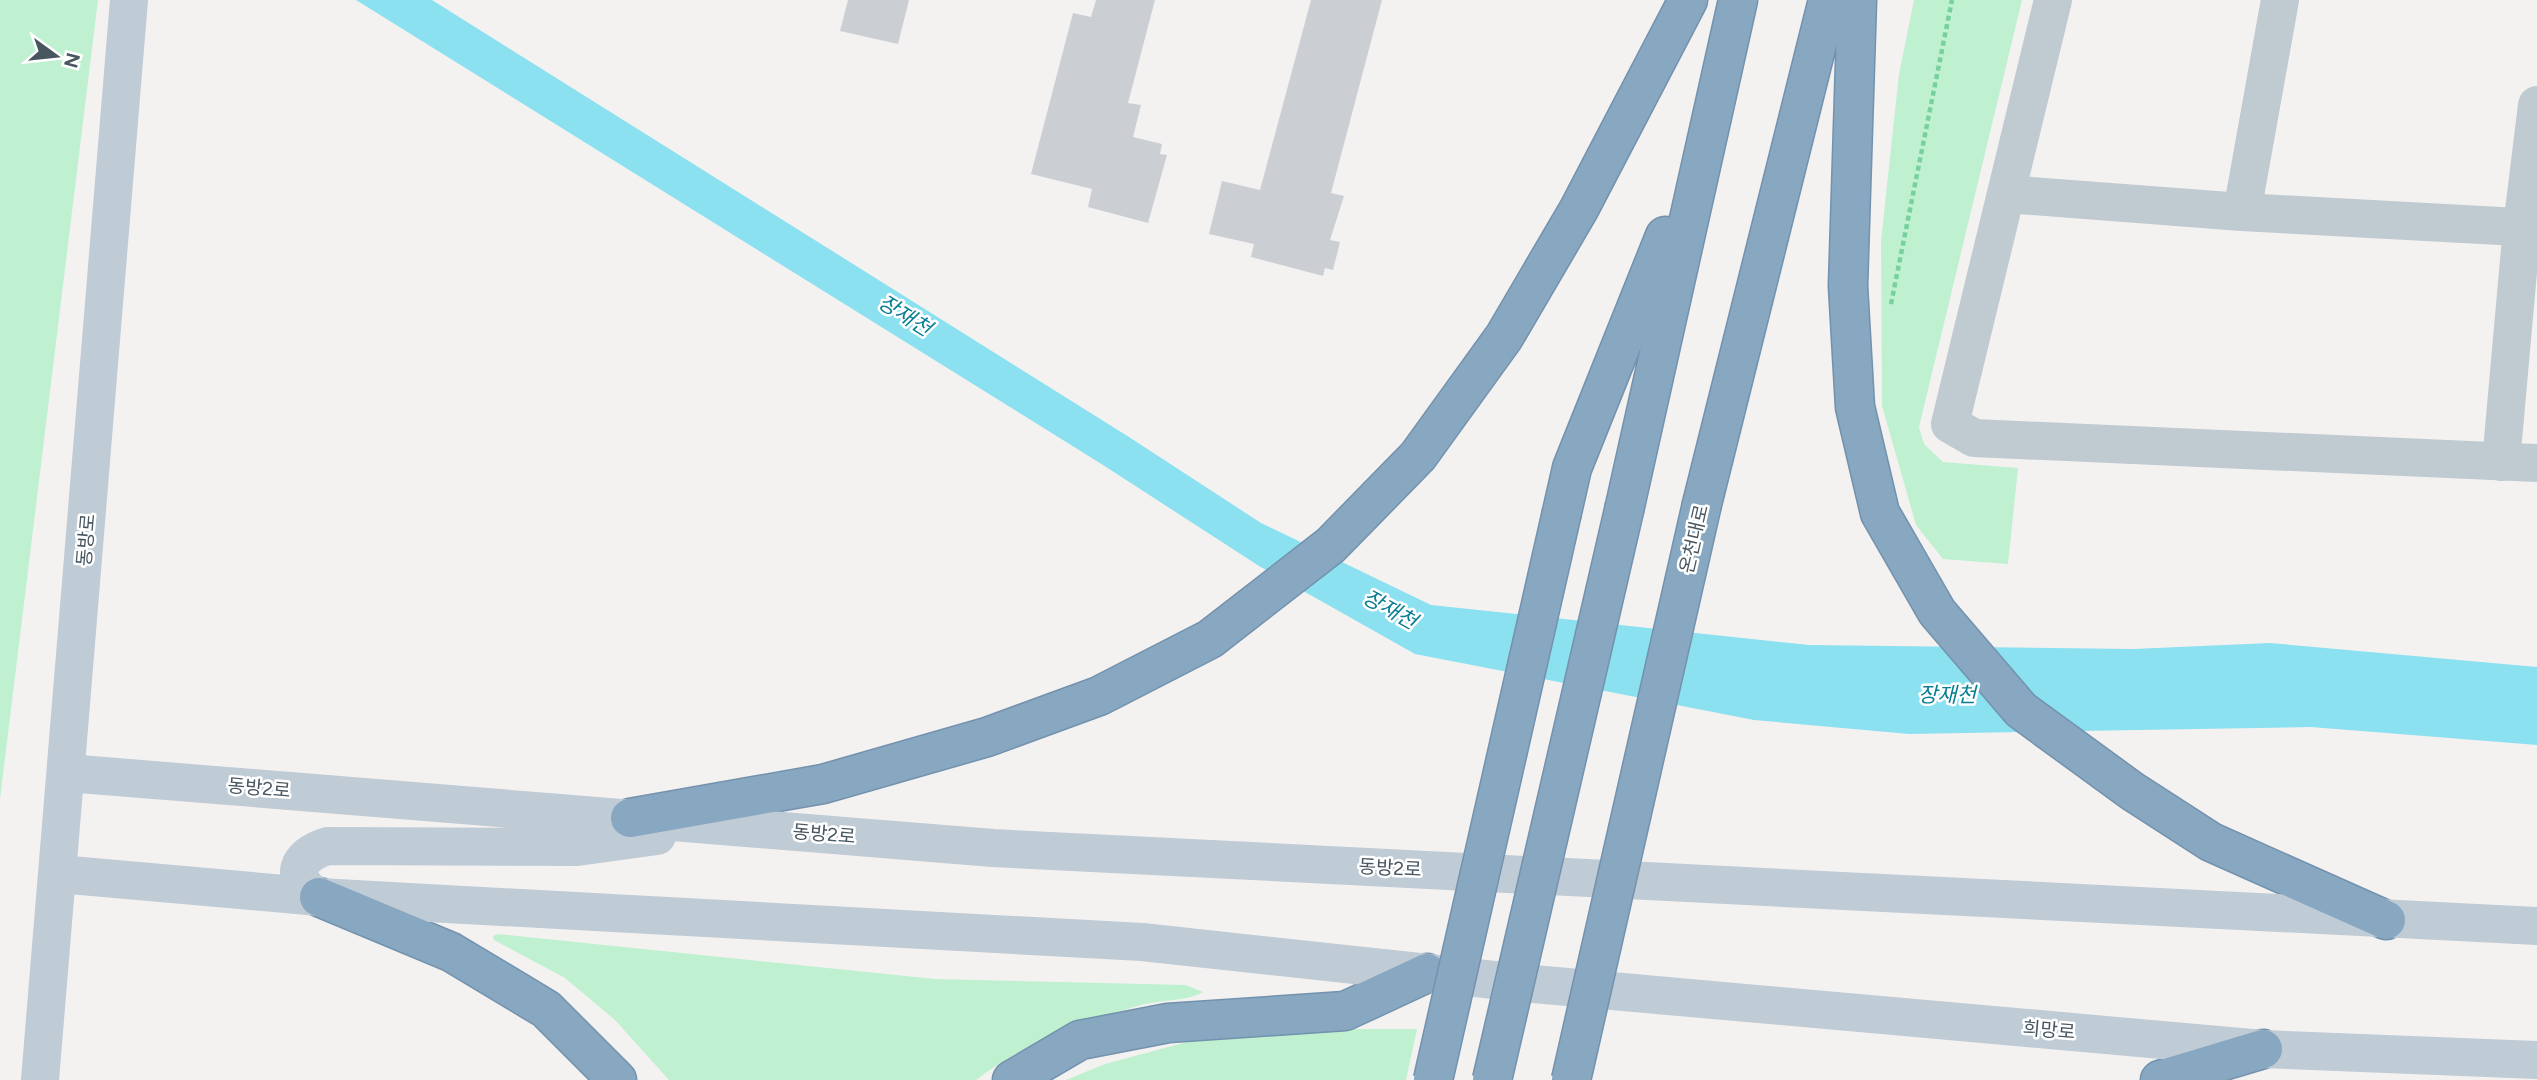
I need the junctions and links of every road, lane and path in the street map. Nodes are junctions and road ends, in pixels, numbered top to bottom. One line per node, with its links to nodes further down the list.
1 (129, 0): 16 (main road, 동방로)
2 (1688, 0): 17 (highway)
3 (1738, 0): 10 (highway)
4 (1828, 0): 31 (highway, 온천대로, bridge)
5 (1857, 0): 21 (highway)
6 (1952, 0): 14 (path)
7 (2053, 0): 11 (street)
8 (2280, 0): 12 (street)
9 (2537, 105): 13 (street)
10 (1706, 134): 29 (highway, bridge); 30 (highway, bridge)
11 (2006, 194): 12 (street); 15 (street)
12 (2242, 212): 13 (street)
13 (2530, 228): 15 (street)
14 (1891, 307)
15 (2519, 462)
16 (67, 772): 17 (main road, 동방2로); 19 (main road, 동방로)
17 (630, 818): 18 (main road, 동방2로)
18 (732, 826): 20 (main road); 21 (main road, 동방2로)
19 (59, 874): 20 (main road); 26 (main road, 동방로)
20 (319, 897): 23 (main road); 27 (highway)
21 (2386, 920): 22 (main road)
22 (2537, 926)
23 (1427, 973): 24 (main road, 희망로); 28 (highway)
24 (2263, 1049): 25 (main road, 희망로); 32 (highway)
25 (2537, 1060)
26 (40, 1080)
27 (617, 1080)
28 (1012, 1080)
29 (1433, 1080)
30 (1492, 1080)
31 (1572, 1080)
32 (2160, 1080)

